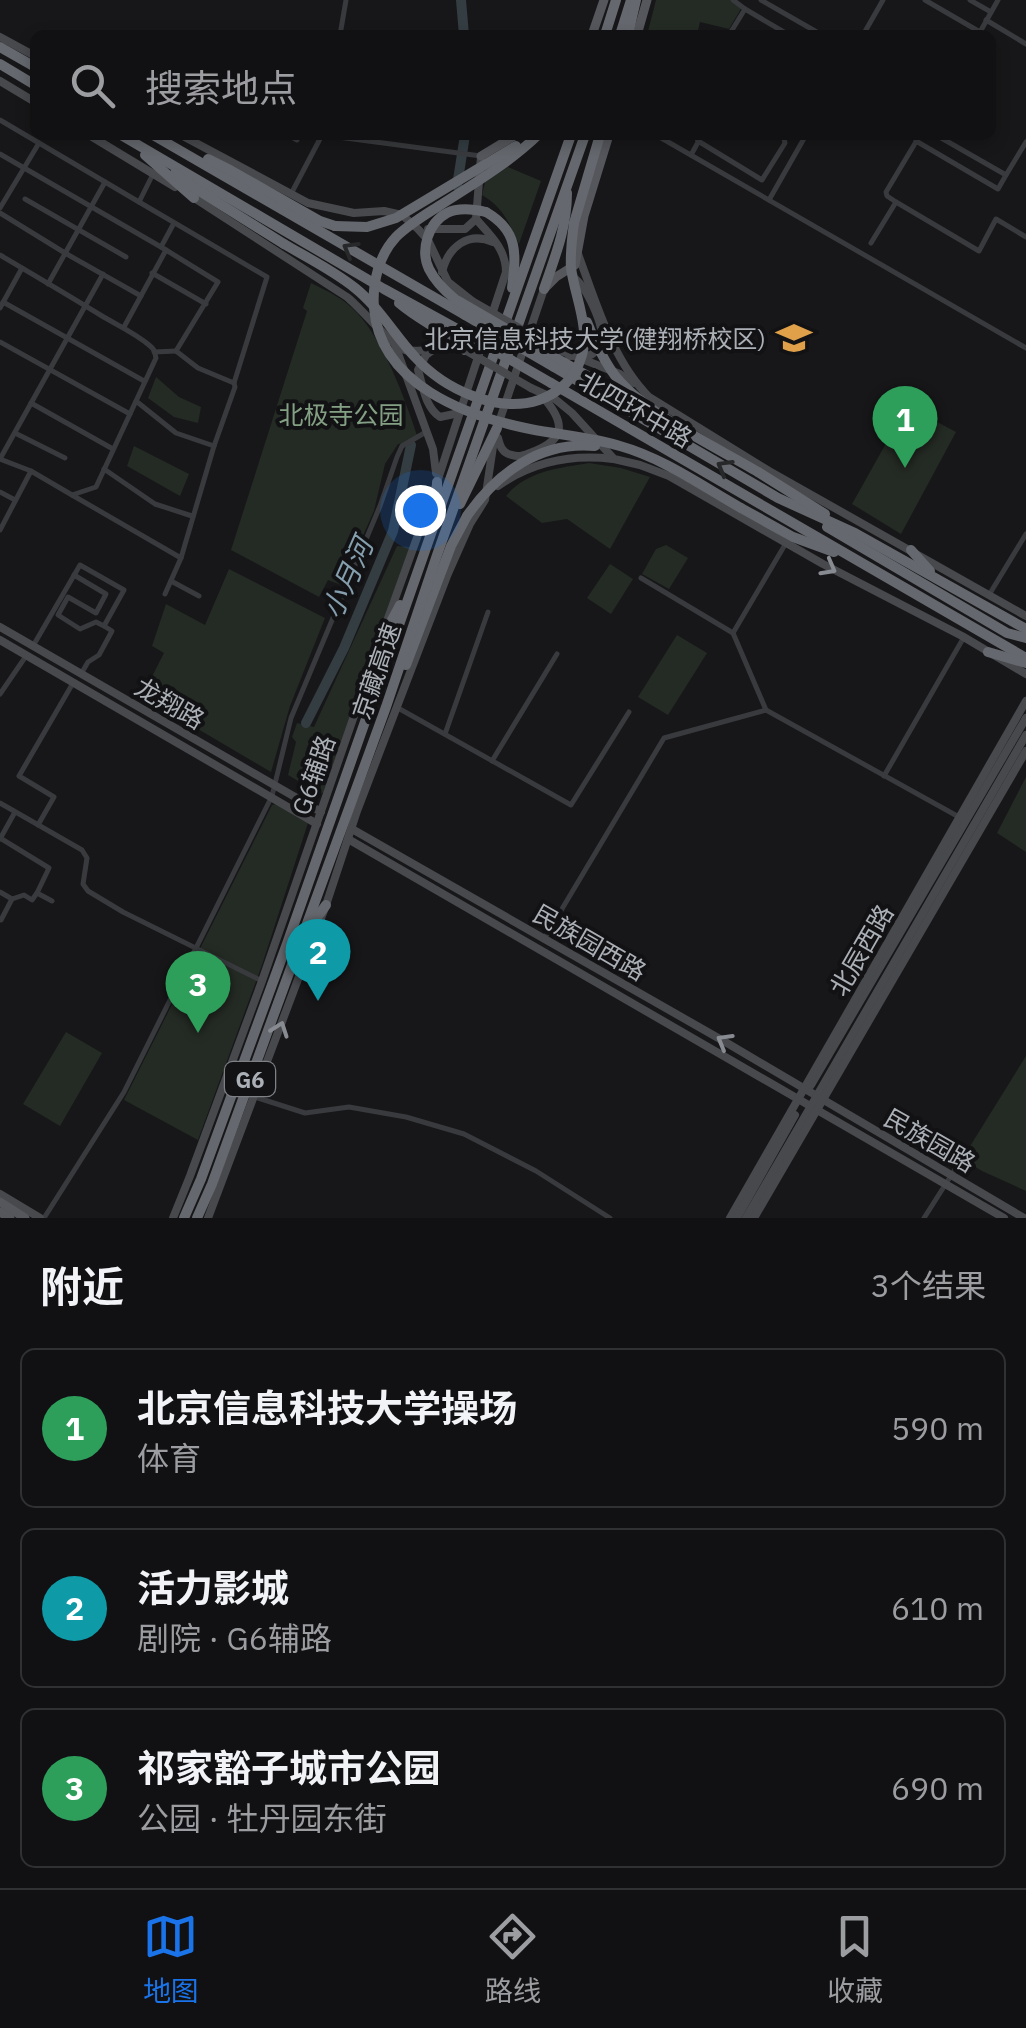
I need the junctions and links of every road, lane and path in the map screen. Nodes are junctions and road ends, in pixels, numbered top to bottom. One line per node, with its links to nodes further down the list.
1 (346, 0): 15 (street)
2 (604, 0): 16 (main road)
3 (634, 0): 18 (highway); 19 (highway)
4 (646, 0): 20 (main road)
5 (733, 0): 11 (street)
6 (762, 0): 23 (street)
7 (883, 0): 24 (street)
8 (925, 0): 25 (street)
9 (970, 0): 13 (street)
10 (998, 0): 13 (street)
11 (745, 5): 21 (street); 22 (street)
12 (615, 6): 17 (highway)
13 (991, 12): 14 (street)
14 (986, 20): 26 (street); 28 (street)
15 (341, 30)
16 (594, 30)
17 (606, 30)
18 (622, 30)
19 (629, 30)
20 (638, 30)
21 (732, 30)
22 (782, 30)
23 (813, 30)
24 (866, 30)
25 (973, 30)
26 (981, 30)
27 (0, 37): 30 (street)
28 (1026, 44)
29 (3, 49): 32 (highway)
30 (30, 53)
31 (0, 64): 34 (highway)
32 (30, 64)
33 (0, 81): 35 (street)
34 (30, 81)
35 (30, 99)
36 (0, 120): 37 (street)
37 (30, 138)
38 (34, 140): 63 (street)
39 (98, 140): 69 (street)
40 (127, 140): 76 (highway)
41 (129, 140): 66 (highway, 北四环中路)
42 (163, 140): 119 (highway, 北四环中路, one-way to 42, bridge)
43 (165, 140): 48 (highway, bridge)
44 (199, 140): 75 (street)
45 (320, 140): 75 (street)
46 (363, 140): 67 (street)
47 (508, 140): 67 (main road)
48 (528, 140)
49 (530, 140): 136 (highway, bridge)
50 (568, 140): 108 (highway, 京藏高速 / G6)
51 (583, 140): 72 (highway, 京藏高速 / G6)
52 (599, 140): 103 (highway, bridge)
53 (607, 140): 92 (main road)
54 (664, 140): 65 (street)
55 (698, 140): 65 (street)
56 (703, 140): 57 (street)
57 (784, 140)
58 (803, 140): 78 (street)
59 (917, 140): 80 (street)
60 (921, 140): 70 (street)
61 (945, 140): 70 (street)
62 (1026, 142): 70 (street)
63 (39, 143): 68 (street); 71 (street)
64 (0, 154): 68 (street)
65 (690, 155): 78 (street)
66 (156, 156): 102 (highway, 北四环中路); 103 (highway, bridge)
67 (482, 156): 83 (street)
68 (24, 168): 74 (street); 81 (street)
69 (153, 174): 76 (street); 79 (street)
70 (1006, 175)
71 (104, 182): 79 (street); 81 (street)
72 (567, 184): 101 (highway); 152 (highway, 京藏高速 / G6)
73 (0, 187): 74 (street)
74 (9, 193): 82 (street)
75 (290, 195): 86 (street)
76 (194, 198): 112 (street)
77 (25, 199): 85 (street)
78 (769, 200): 114 (street)
79 (139, 202): 84 (street)
80 (896, 202): 87 (street); 88 (street)
81 (91, 206): 85 (street); 90 (street)
82 (0, 210): 91 (street)
83 (481, 215): 86 (street); 89 (street); 108 (highway); 119 (highway, bridge)
84 (174, 223): 90 (street); 122 (street)
85 (78, 228): 91 (street); 94 (street)
86 (418, 229): 96 (street)
87 (1026, 238)
88 (872, 243)
89 (499, 246): 96 (street); 127 (street, G6辅路)
90 (164, 248): 97 (street); 106 (street)
91 (65, 253): 98 (street); 100 (street)
92 (578, 254): 99 (main road); 123 (street)
93 (0, 255): 95 (street)
94 (126, 257)
95 (22, 268): 100 (street); 105 (street)
96 (442, 272): 119 (street, bridge)
97 (152, 273): 104 (street); 106 (street)
98 (102, 274): 104 (street); 107 (street)
99 (564, 274): 101 (main road); 118 (street)
100 (48, 284): 107 (street)
101 (544, 289): 129 (street)
102 (384, 290): 115 (highway); 154 (highway, 北四环中路, bridge)
103 (576, 294): 148 (highway, bridge)
104 (141, 296): 109 (street)
105 (2, 304): 110 (street)
106 (206, 304): 116 (street)
107 (86, 306): 109 (street); 110 (street)
108 (508, 313): 145 (highway, 京藏高速 / G6)
109 (123, 328): 117 (street)
110 (68, 338): 120 (street); 121 (street)
111 (0, 342): 120 (street)
112 (395, 345): 113 (street); 130 (street)
113 (436, 348): 115 (street); 127 (street)
114 (1026, 348)
115 (465, 350): 124 (street, 北四环中路, bridge)
116 (176, 351): 117 (street); 122 (street)
117 (154, 352): 121 (street)
118 (569, 356): 119 (street); 123 (street)
119 (555, 358): 142 (highway, 北四环中路, one-way to 119)
120 (50, 370): 126 (street); 128 (street)
121 (145, 381): 125 (street)
122 (234, 383): 132 (street)
123 (638, 386): 151 (street, 北四环中路)
124 (540, 394): 129 (street); 135 (street, 北四环中路)
125 (136, 401): 128 (street); 132 (street)
126 (31, 403): 131 (street); 133 (street)
127 (459, 413): 139 (street, G6辅路)
128 (130, 414): 133 (street)
129 (496, 428): 144 (street); 152 (highway)
130 (426, 432): 139 (street); 193 (street)
131 (15, 433): 134 (street); 138 (street)
132 (214, 446): 146 (street)
133 (114, 449): 137 (street)
134 (65, 458)
135 (614, 459): 144 (street); 150 (street, 北四环中路)
136 (670, 468): 154 (highway, bridge); 183 (highway, bridge)
137 (104, 469): 141 (street); 146 (street)
138 (31, 471): 141 (street); 143 (street)
139 (437, 482): 145 (highway); 173 (street, G6辅路)
140 (0, 492): 143 (street)
141 (72, 495): 153 (street)
142 (778, 498): 148 (highway, 北四环中路); 170 (highway)
143 (16, 500): 147 (street)
144 (485, 500): 183 (street)
145 (437, 512): 155 (highway, 京藏高速 / G6)
146 (192, 516): 153 (street)
147 (1, 527)
148 (855, 533): 158 (highway, 北四环中路)
149 (1026, 534): 161 (street)
150 (786, 543): 168 (street); 169 (street, 北四环中路, one-way to 169)
151 (911, 550): 158 (highway); 161 (street, 北四环中路)
152 (436, 555): 183 (highway, 京藏高速 / G6)
153 (181, 558): 159 (street)
154 (859, 560): 177 (highway, 北四环中路)
155 (416, 574): 173 (highway); 235 (highway, 京藏高速 / G6)
156 (74, 576): 165 (street); 165 (street); 172 (street)
157 (641, 578): 168 (street)
158 (938, 579): 167 (highway, 北四环中路)
159 (171, 580): 160 (street); 162 (street)
160 (165, 594)
161 (988, 595): 164 (street, 北四环中路)
162 (199, 596)
163 (488, 612): 187 (street)
164 (1026, 616)
165 (103, 624): 178 (street)
166 (0, 628): 172 (street, 龙翔路)
167 (1026, 629)
168 (734, 633): 184 (street)
169 (964, 638): 174 (street, 北四环中路); 192 (street)
170 (1026, 638)
171 (0, 640): 176 (street, 龙翔路)
172 (33, 646): 178 (street, 龙翔路)
173 (378, 646): 198 (street, G6辅路)
174 (988, 652): 177 (highway); 179 (street, 北四环中路)
175 (557, 654): 190 (street)
176 (26, 656): 180 (street, 龙翔路); 181 (street)
177 (1026, 660)
178 (81, 674): 193 (street, 龙翔路)
179 (1026, 674)
180 (73, 683): 194 (street, 龙翔路); 201 (street)
181 (0, 694)
182 (1025, 705): 199 (street, 北辰西路)
183 (392, 707): 187 (street); 191 (highway, 京藏高速 / G6); 196 (street)
184 (766, 710): 192 (street); 218 (street)
185 (629, 712): 190 (street)
186 (1026, 718): 188 (street, 北辰西路)
187 (445, 734): 190 (street)
188 (1022, 737): 205 (street, 北辰西路); 208 (street, 北辰西路)
189 (1026, 751): 206 (street, 北辰西路)
190 (492, 761)
191 (360, 774): 196 (highway); 219 (highway, 京藏高速 / G6)
192 (884, 776): 199 (street)
193 (275, 786): 194 (street); 198 (street, 龙翔路)
194 (272, 796): 200 (street, 龙翔路); 220 (street)
195 (0, 802): 197 (street)
196 (357, 811): 202 (street)
197 (16, 812): 201 (street); 203 (street)
198 (321, 812): 200 (street, G6辅路)
199 (959, 817): 207 (street, 北辰西路)
200 (317, 824): 221 (street, G6辅路)
201 (38, 825): 220 (street)
202 (352, 829): 204 (street); 218 (street, 民族园西路)
203 (0, 839): 210 (street)
204 (348, 840): 213 (street); 225 (street, 民族园西路)
205 (939, 868): 207 (street); 214 (street, 北辰西路)
206 (953, 876): 208 (street); 217 (street, 北辰西路)
207 (926, 877): 214 (street, 北辰西路)
208 (940, 886): 215 (street, 北辰西路)
209 (0, 892): 211 (street)
210 (38, 892): 211 (street); 212 (street)
211 (12, 899): 216 (street)
212 (52, 900)
213 (326, 905): 219 (highway); 224 (street, one-way to 213)
214 (907, 916): 222 (street, 北辰西路); 223 (street, 北辰西路)
215 (921, 918): 217 (street); 225 (street, 北辰西路)
216 (2, 920)
217 (918, 936): 225 (street, 北辰西路)
218 (544, 939): 225 (street, 民族园西路, one-way to 218)
219 (300, 940): 236 (highway, 京藏高速 / G6)
220 (197, 949): 221 (street); 233 (street)
221 (262, 981): 234 (street, G6辅路)
222 (853, 1015): 223 (street); 225 (street, 北辰西路)
223 (839, 1028): 225 (street, 北辰西路)
224 (256, 1097): 237 (street); 238 (street)
225 (810, 1098): 227 (street, 民族园路); 239 (street, 北辰西路); 240 (street, 北辰西路); 241 (street, 北辰西路)
226 (961, 1160): 227 (street)
227 (948, 1180): 242 (street); 243 (street, 民族园路); 244 (street, 民族园路)
228 (0, 1194): 233 (street)
229 (0, 1202): 232 (main road)
230 (0, 1212): 231 (main road)
231 (10, 1218)
232 (26, 1218)
233 (42, 1218)
234 (173, 1218)
235 (184, 1218)
236 (198, 1218)
237 (208, 1218)
238 (610, 1218)
239 (734, 1218)
240 (746, 1218)
241 (754, 1218)
242 (924, 1218)
243 (1004, 1218)
244 (1024, 1218)

